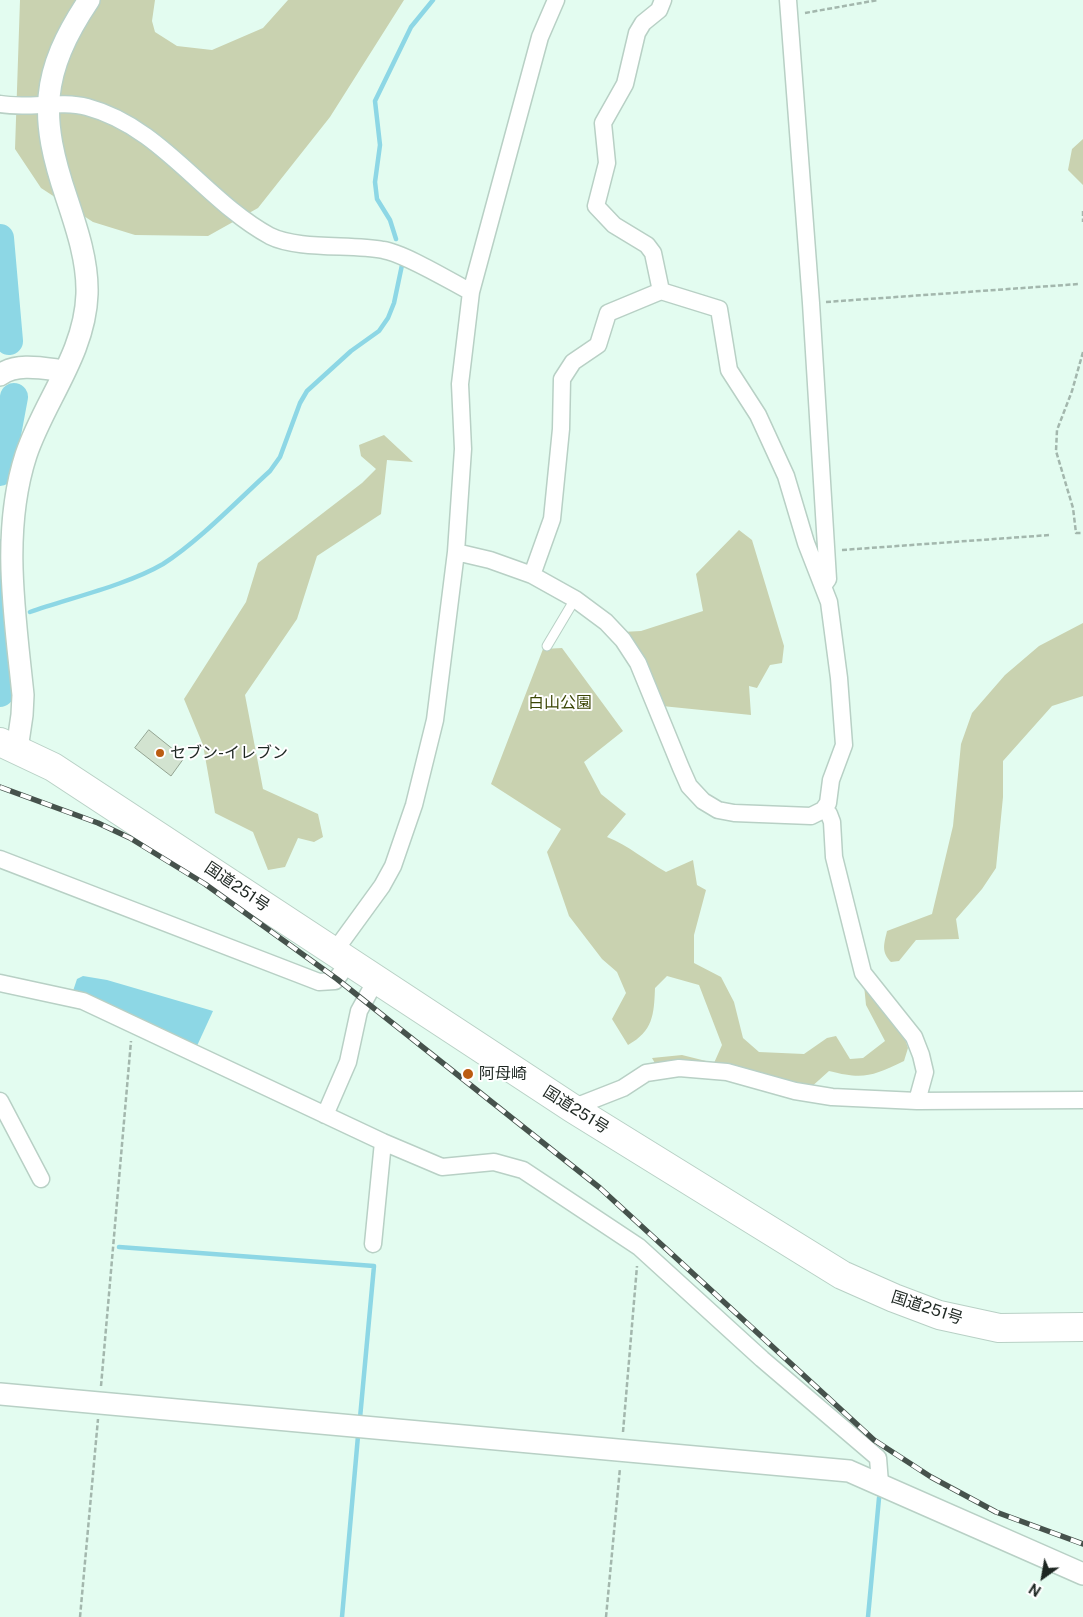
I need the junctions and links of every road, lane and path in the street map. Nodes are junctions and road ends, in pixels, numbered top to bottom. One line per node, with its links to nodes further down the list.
1 (89, 0): 7 (street)
2 (556, 0): 12 (street)
3 (663, 0): 11 (street)
4 (878, 0): 5 (path)
5 (788, 8): 13 (street)
6 (0, 104): 7 (street)
7 (47, 106): 12 (street); 15 (street)
8 (1083, 211): 9 (path)
9 (1083, 222)
10 (1079, 284): 13 (path)
11 (661, 291): 21 (street); 22 (street)
12 (471, 292): 20 (street)
13 (811, 303): 19 (street)
14 (1083, 352): 17 (path)
15 (65, 371): 16 (street); 25 (street)
16 (0, 375)
17 (1083, 533)
18 (1050, 535): 19 (path)
19 (826, 551): 22 (street)
20 (456, 552): 21 (street); 28 (street)
21 (532, 575): 23 (street)
22 (823, 586): 26 (street)
23 (575, 599): 24 (lane); 26 (street)
24 (547, 646)
25 (6, 745): 28 (highway, 国道251号)
26 (824, 810): 34 (street)
27 (0, 859): 28 (street)
28 (341, 957): 29 (highway, 国道251号)
29 (376, 980): 35 (highway, 国道251号); 36 (street)
30 (0, 983): 31 (street)
31 (133, 1025): 36 (street); 42 (path)
32 (1083, 1100): 34 (street)
33 (0, 1101): 38 (street)
34 (917, 1101): 35 (street)
35 (572, 1108): 40 (highway, 国道251号)
36 (324, 1115): 37 (street)
37 (383, 1142): 39 (street); 43 (street)
38 (41, 1180)
39 (373, 1244)
40 (1083, 1327)
41 (0, 1394): 42 (street)
42 (99, 1403): 43 (street); 45 (path)
43 (880, 1483): 44 (street)
44 (1083, 1574)
45 (80, 1617)

